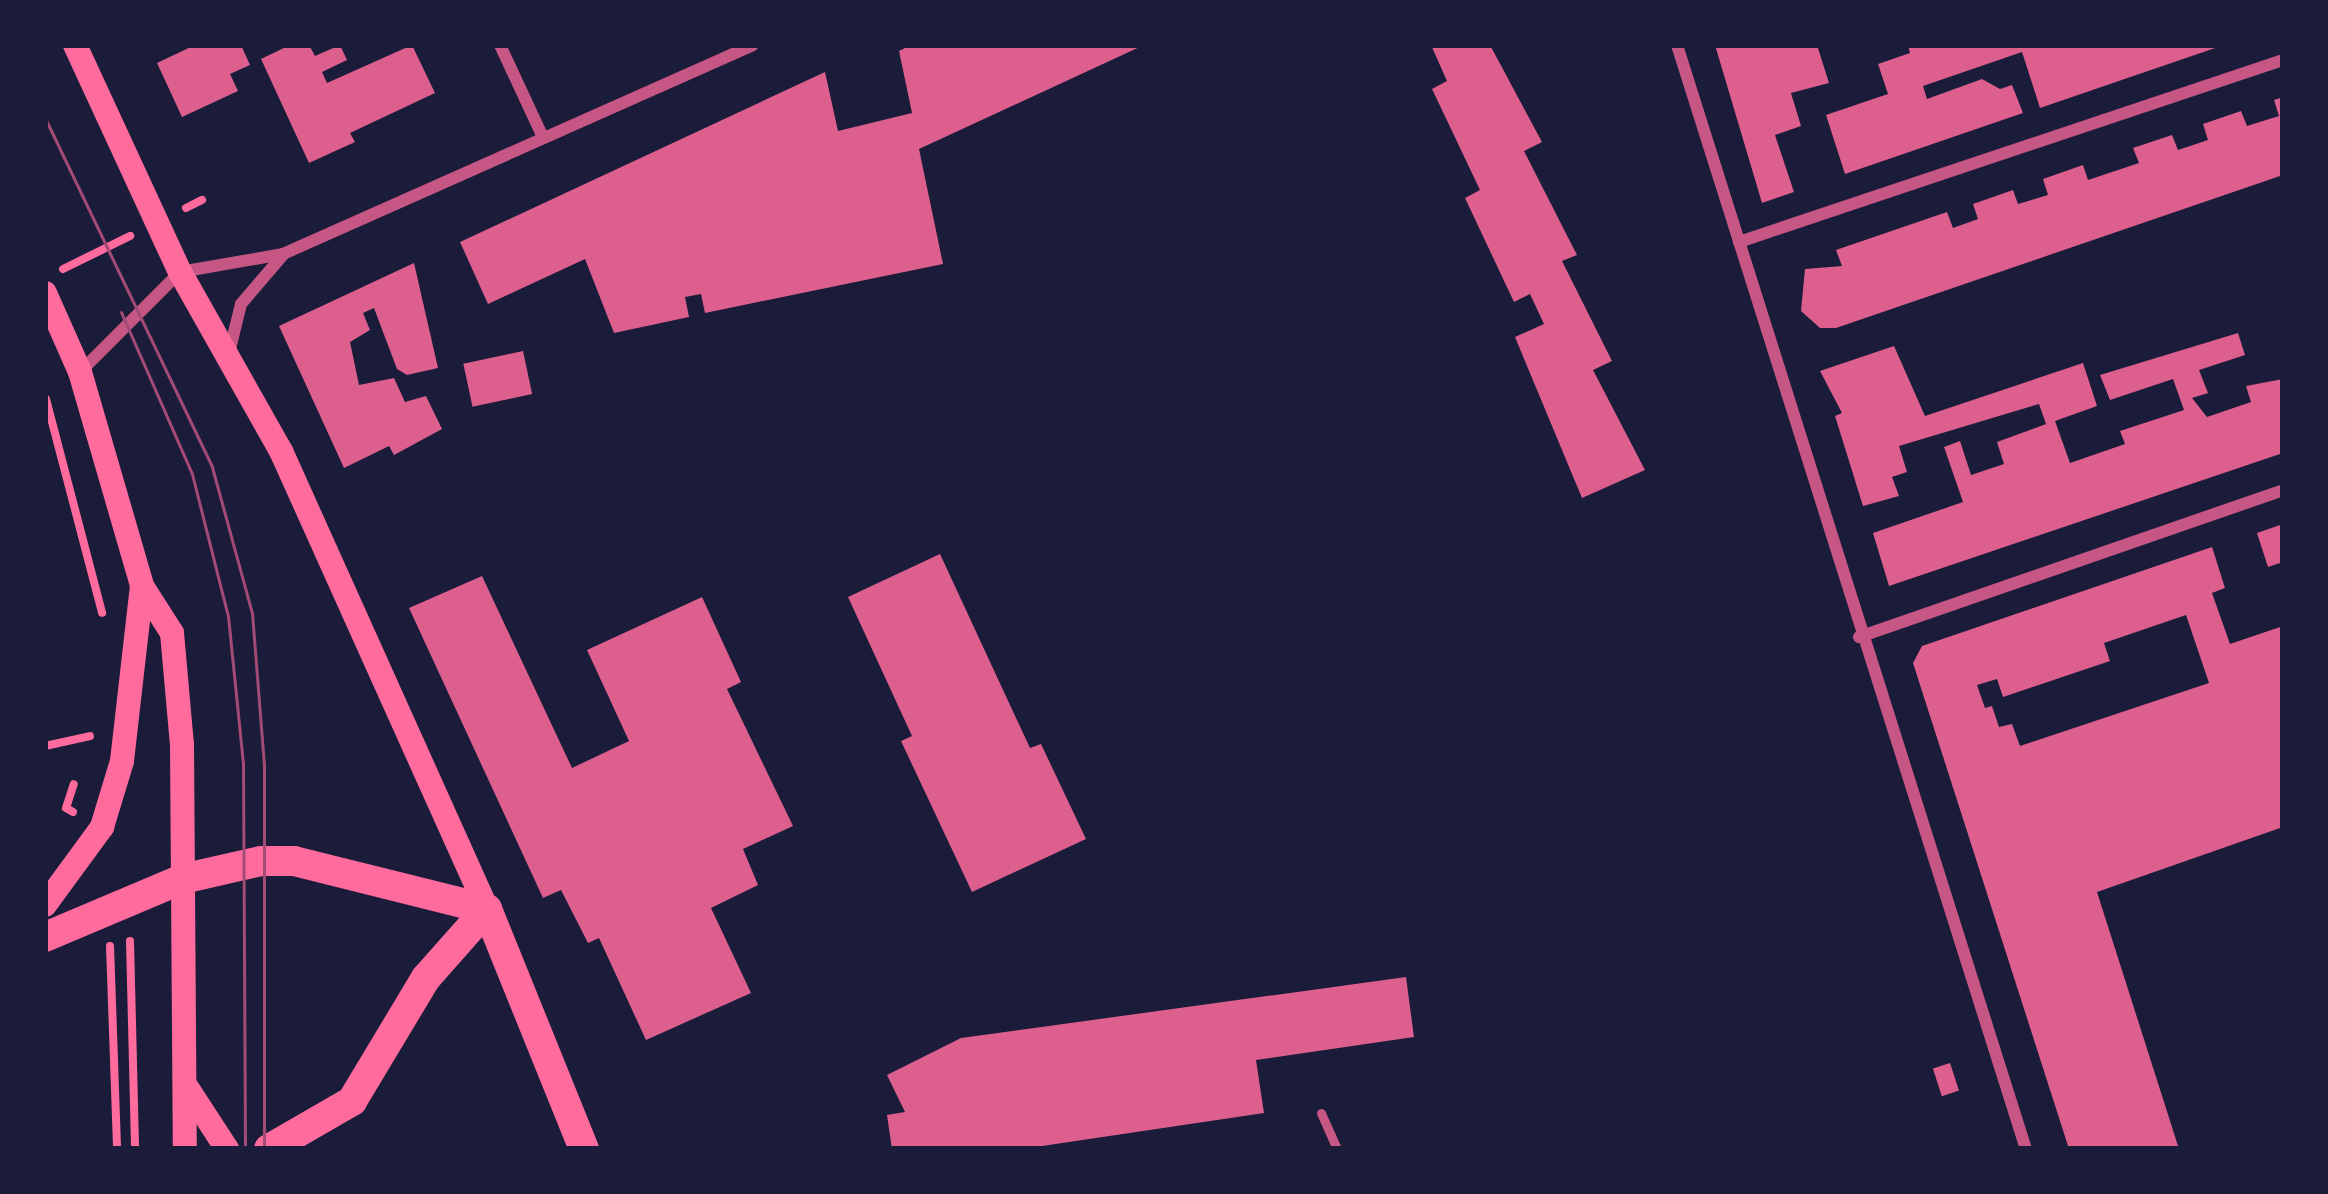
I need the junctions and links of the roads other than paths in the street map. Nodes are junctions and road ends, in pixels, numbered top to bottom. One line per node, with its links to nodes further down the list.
1 (75, 45): 9 (main road)
2 (500, 45): 6 (street)
3 (752, 45): 6 (street)
4 (1677, 45): 7 (street)
5 (2283, 60): 7 (street)
6 (542, 133): 8 (street)
7 (1739, 242): 15 (street)
8 (284, 254): 9 (street); 11 (street)
9 (179, 272): 11 (main road); 12 (street)
10 (45, 293): 12 (main road)
11 (229, 361): 18 (main road)
12 (80, 372): 14 (main road)
13 (2283, 490): 15 (street)
14 (142, 586): 16 (main road); 17 (main road)
15 (1859, 637): 27 (street)
16 (182, 879): 18 (main road); 19 (main road); 20 (main road)
17 (45, 905)
18 (487, 909): 24 (main road); 25 (main road)
19 (45, 937)
20 (187, 1087): 22 (main road); 23 (main road)
21 (1322, 1113): 26 (lane)
22 (184, 1149)
23 (227, 1149)
24 (269, 1149)
25 (584, 1149)
26 (1337, 1149)
27 (2026, 1149)

